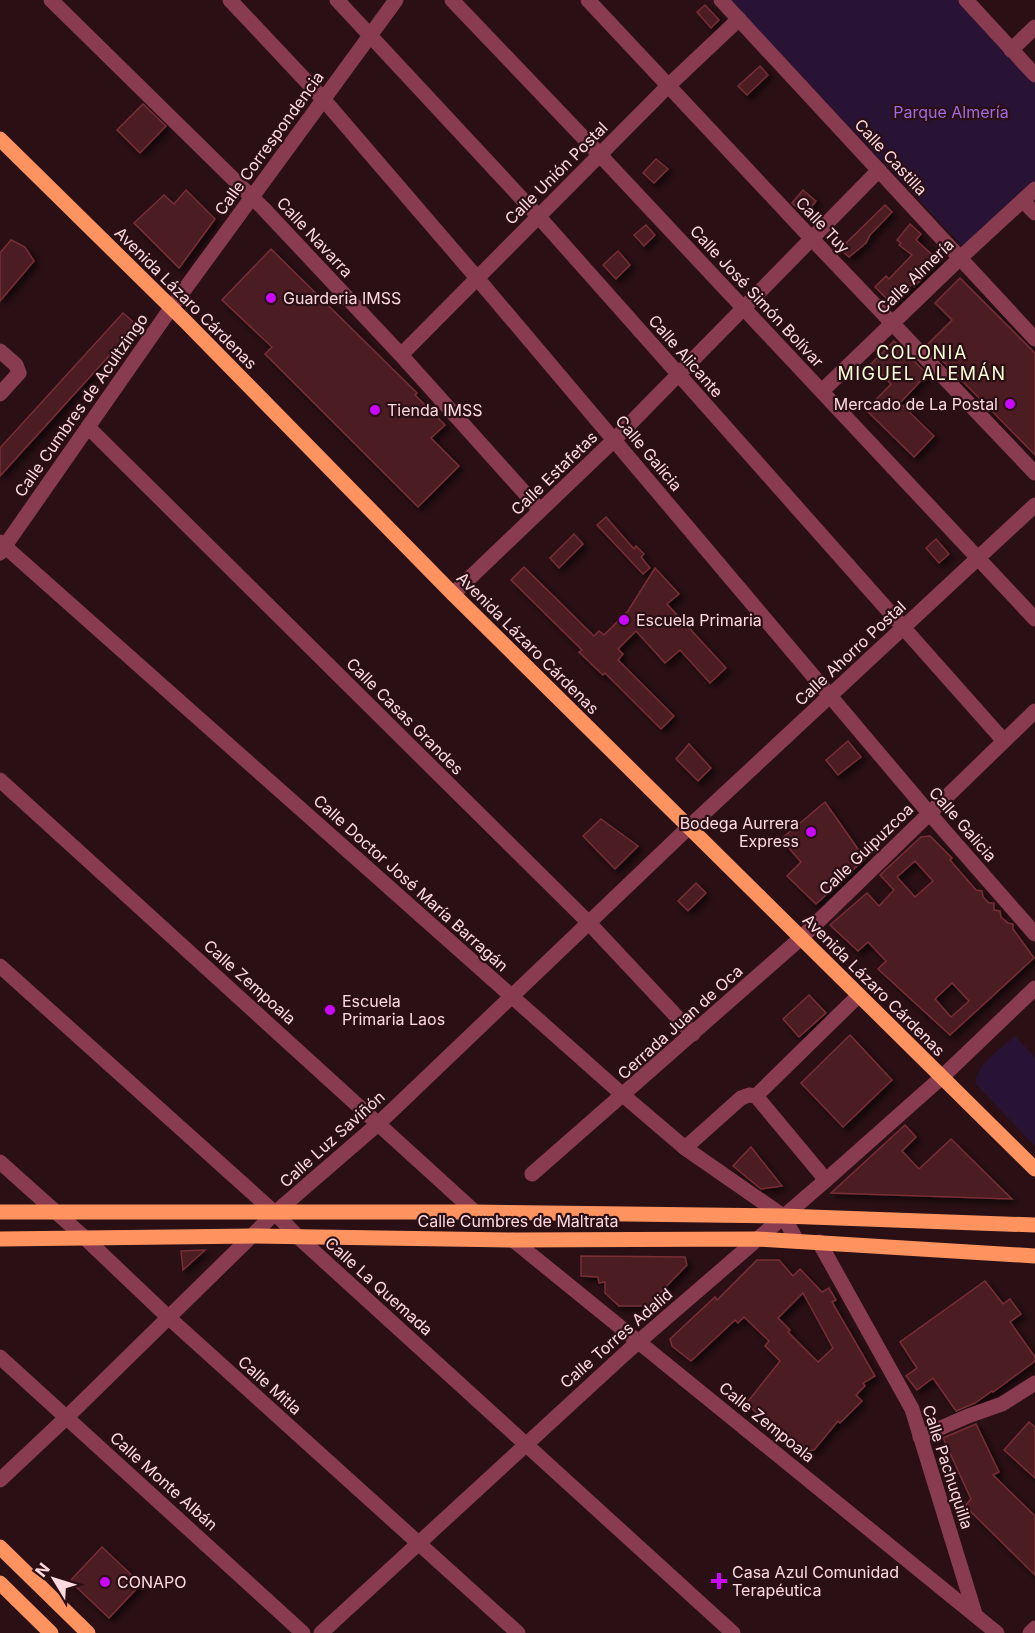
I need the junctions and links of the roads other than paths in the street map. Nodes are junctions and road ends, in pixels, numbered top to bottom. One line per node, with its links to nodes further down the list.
1 (51, 0): 20 (street, Calle Navarra)
2 (230, 0): 15 (street, Calle Galicia)
3 (337, 0): 11 (street, Calle Alicante)
4 (396, 0): 11 (street, Calle Correspondencia)
5 (452, 0): 17 (street, Calle José Simón Bolívar)
6 (588, 0): 14 (street, Calle Tuy)
7 (721, 0): 9 (street, Calle Castilla)
8 (966, 0): 12 (street)
9 (739, 19): 14 (street, Calle Unión Postal); 18 (street, Calle Castilla)
10 (1035, 27): 12 (street)
11 (369, 35): 15 (street, Calle Correspondencia); 23 (street, Calle Alicante)
12 (1011, 50): 13 (street)
13 (1035, 75)
14 (668, 86): 17 (street, Calle Unión Postal); 24 (street, Calle Tuy)
15 (324, 100): 20 (street, Calle Correspondencia); 26 (street, Calle Galicia)
16 (0, 139): 27 (main road, Avenida Lázaro Cárdenas)
17 (600, 155): 23 (street, Calle Unión Postal); 28 (street, Calle José Simón Bolívar)
18 (879, 170): 24 (street, Calle Estafetas); 25 (street, Calle Castilla)
19 (1035, 189): 21 (street, Calle Almería)
20 (252, 197): 27 (street, Calle Correspondencia); 32 (street, Calle Navarra)
21 (1023, 201): 22 (street); 25 (street, Calle Almería)
22 (1035, 213)
23 (539, 217): 26 (street, Calle Unión Postal); 33 (street, Calle Alicante)
24 (812, 239): 28 (street, Calle Estafetas); 29 (street, Calle Tuy)
25 (960, 258): 29 (street, Calle Almería); 30 (street, Calle Castilla)
26 (477, 278): 32 (street, Calle Unión Postal); 37 (street, Calle Galicia)
27 (171, 308): 36 (street, Calle Cumbres de Acultzingo); 43 (main road, Avenida Lázaro Cárdenas)
28 (744, 309): 33 (street, Calle Estafetas); 34 (street, Calle José Simón Bolívar)
29 (892, 324): 34 (street, Calle Almería); 38 (street, Calle Tuy)
30 (1035, 339)
31 (0, 351): 35 (street)
32 (402, 355): 40 (street, Calle Navarra)
33 (678, 375): 37 (street, Calle Estafetas); 45 (street, Calle Alicante)
34 (822, 391): 42 (street, Calle José Simón Bolívar)
35 (0, 394)
36 (88, 427): 41 (street, Calle Cumbres de Acultzingo); 52 (street, Calle Casas Grandes)
37 (614, 440): 40 (street, Calle Estafetas); 46 (street, Calle Galicia)
38 (1035, 473)
39 (1035, 505): 42 (street, Calle Ahorro Postal)
40 (540, 510): 43 (street, Calle Estafetas)
41 (2, 547): 58 (street, Calle Doctor José María Barragán)
42 (978, 558): 44 (street, Calle José Simón Bolívar); 45 (street, Calle Ahorro Postal)
43 (453, 594): 51 (main road, Avenida Lázaro Cárdenas)
44 (1035, 619)
45 (902, 628): 46 (street, Calle Ahorro Postal); 48 (street, Calle Alicante)
46 (831, 696): 50 (street, Calle Galicia); 51 (street, Calle Ahorro Postal)
47 (1035, 711): 48 (street, Calle Guipuzcoa)
48 (1004, 741): 50 (street, Calle Guipuzcoa)
49 (0, 780): 63 (street, Calle Zempoala)
50 (929, 813): 53 (street, Calle Galicia); 54 (street, Calle Guipuzcoa)
51 (689, 827): 52 (street, Calle Luz Saviñón); 54 (main road, Avenida Lázaro Cárdenas)
52 (589, 922): 58 (street, Calle Luz Saviñón); 59 (street, Calle Casas Grandes)
53 (1035, 934)
54 (801, 938): 57 (main road, Avenida Lázaro Cárdenas); 59 (street, Cerrada Juan de Oca)
55 (0, 966): 72 (street, Calle La Quemada)
56 (1035, 988): 60 (street, Calle Torres Adalid)
57 (859, 995): 60 (main road, Avenida Lázaro Cárdenas); 62 (street)
58 (512, 996): 61 (street, Calle Doctor José María Barragán); 63 (street, Calle Luz Saviñón)
59 (693, 1034): 61 (street, Cerrada Juan de Oca)
60 (942, 1077): 66 (main road, Avenida Lázaro Cárdenas); 68 (street, Calle Torres Adalid)
61 (624, 1096): 64 (street, Calle Doctor José María Barragán); 67 (street, Cerrada Juan de Oca)
62 (756, 1096): 64 (street); 68 (street)
63 (379, 1123): 71 (street, Calle Zempoala); 72 (street, Calle Luz Saviñón)
64 (685, 1148): 73 (street, Calle Doctor José María Barragán)
65 (0, 1162): 70 (street, Calle Mitla)
66 (1035, 1169)
67 (532, 1174)
68 (826, 1180): 73 (street, Calle Torres Adalid)
69 (0, 1212): 70 (main road, Calle Cumbres de Maltrata)
70 (56, 1212): 72 (main road, Calle Cumbres de Maltrata); 77 (street, Calle Mitla)
71 (475, 1212): 72 (main road, Calle Cumbres de Maltrata); 73 (main road, Calle Cumbres de Maltrata)
72 (275, 1213): 75 (street, Calle Luz Saviñón); 76 (street, Calle La Quemada)
73 (783, 1216): 74 (main road, Calle Cumbres de Maltrata); 79 (street, Calle Torres Adalid); 81 (street, Calle Doctor José María Barragán)
74 (1035, 1225)
75 (254, 1236): 76 (main road, Calle Cumbres de Maltrata); 77 (main road, Calle Cumbres de Maltrata); 84 (street, Calle Luz Saviñón)
76 (297, 1236): 80 (main road, Calle Cumbres de Maltrata); 90 (street, Calle La Quemada)
77 (85, 1238): 78 (main road, Calle Cumbres de Maltrata); 84 (street, Calle Mitla)
78 (0, 1239)
79 (757, 1239): 80 (main road, Calle Cumbres de Maltrata); 81 (main road, Calle Cumbres de Maltrata); 85 (street, Calle Torres Adalid)
80 (513, 1240): 85 (street, Calle Zempoala)
81 (797, 1240): 82 (main road, Calle Cumbres de Maltrata)
82 (819, 1242): 83 (main road, Calle Cumbres de Maltrata); 89 (street, Calle Pachuquilla)
83 (1035, 1256)
84 (168, 1317): 88 (street, Calle Luz Saviñón); 92 (street, Calle Mitla)
85 (638, 1341): 90 (street, Calle Torres Adalid); 95 (street, Calle Zempoala)
86 (0, 1357): 88 (street, Calle Monte Albán)
87 (1035, 1383): 89 (street)
88 (67, 1417): 91 (street, Calle Luz Saviñón); 99 (street, Calle Monte Albán)
89 (920, 1437): 95 (street, Calle Pachuquilla)
90 (526, 1443): 92 (street, Calle Torres Adalid); 102 (street, Calle La Quemada)
91 (0, 1480)
92 (420, 1543): 100 (street, Calle Torres Adalid); 101 (street, Calle Mitla)
93 (0, 1547): 98 (main road)
94 (0, 1583): 97 (main road)
95 (975, 1614): 103 (street, Calle Zempoala)
96 (1035, 1628): 104 (street)
97 (51, 1633)
98 (88, 1633)
99 (303, 1633)
100 (321, 1633)
101 (518, 1633)
102 (733, 1633)
103 (997, 1633)
104 (1030, 1633)

